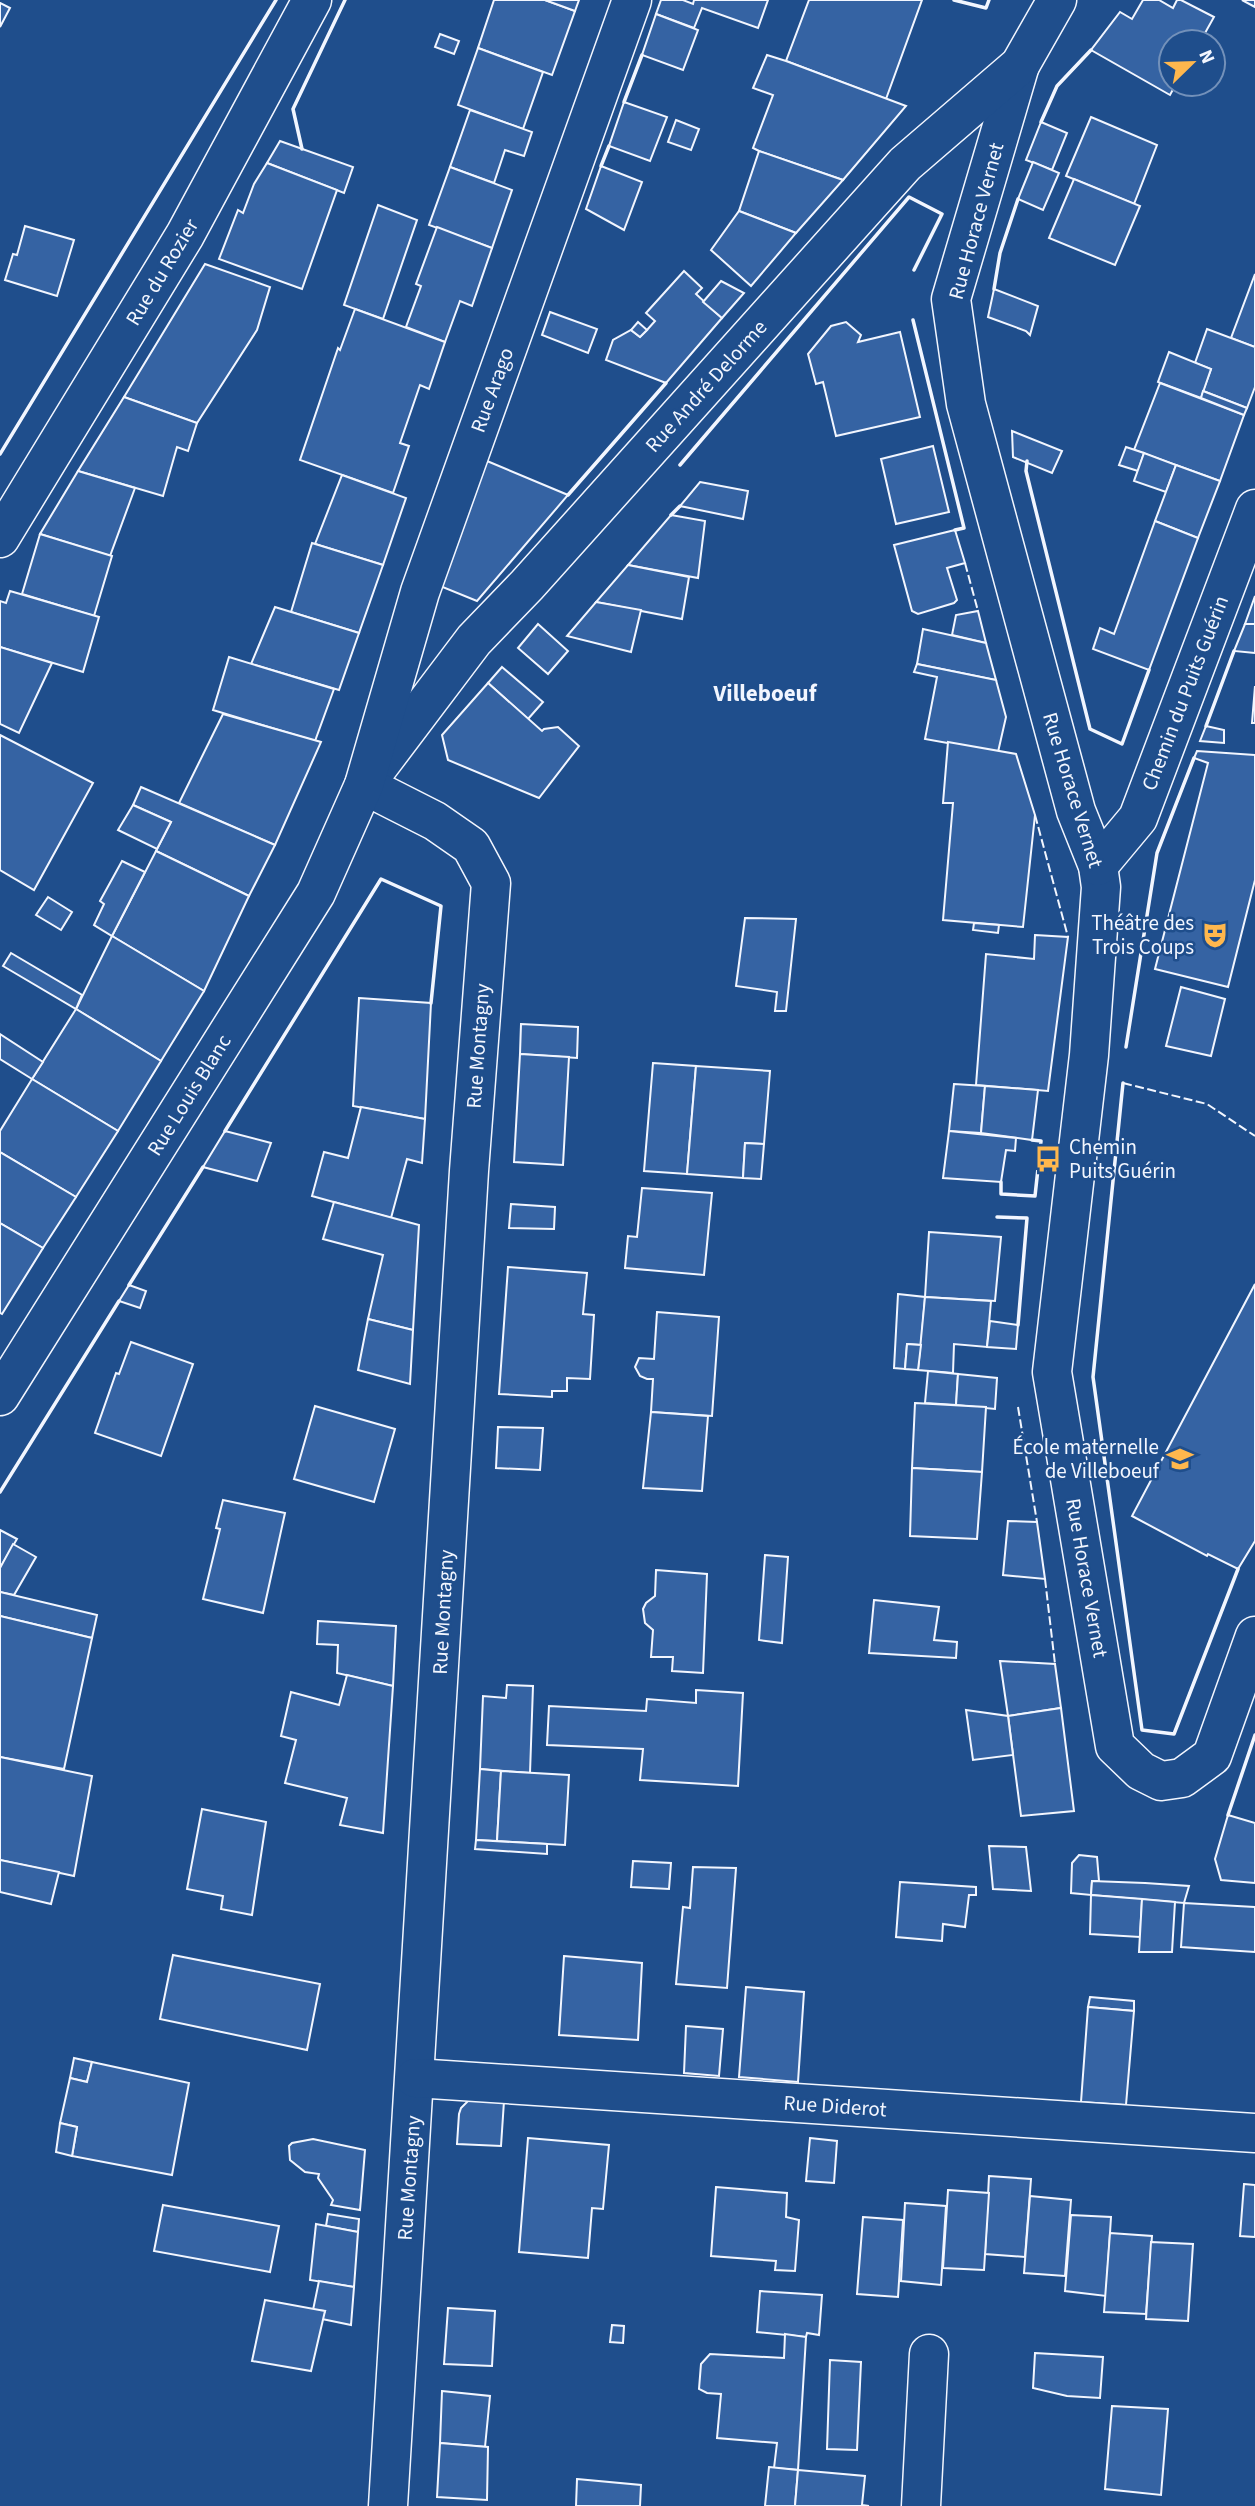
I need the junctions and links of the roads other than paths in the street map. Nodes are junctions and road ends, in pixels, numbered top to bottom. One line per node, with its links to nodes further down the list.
1 (312, 0): 6 (street, Rue du Rozier)
2 (632, 0): 7 (street, Rue Arago)
3 (1057, 0): 4 (street, Rue André Delorme)
4 (1020, 65): 7 (street, Rue André Delorme); 8 (street, Rue Horace Vernet)
5 (1255, 509): 8 (street, Chemin du Puits Guérin)
6 (0, 538)
7 (364, 785): 9 (street, Rue Louis Blanc); 11 (street, Rue Montagny)
8 (1098, 866): 10 (street, Rue Horace Vernet)
9 (0, 1396)
10 (1255, 1636)
11 (415, 2078): 12 (street, Rue Diderot); 14 (street, Rue Montagny)
12 (1255, 2133)
13 (929, 2354): 15 (street)
14 (388, 2506)
15 (921, 2506)

